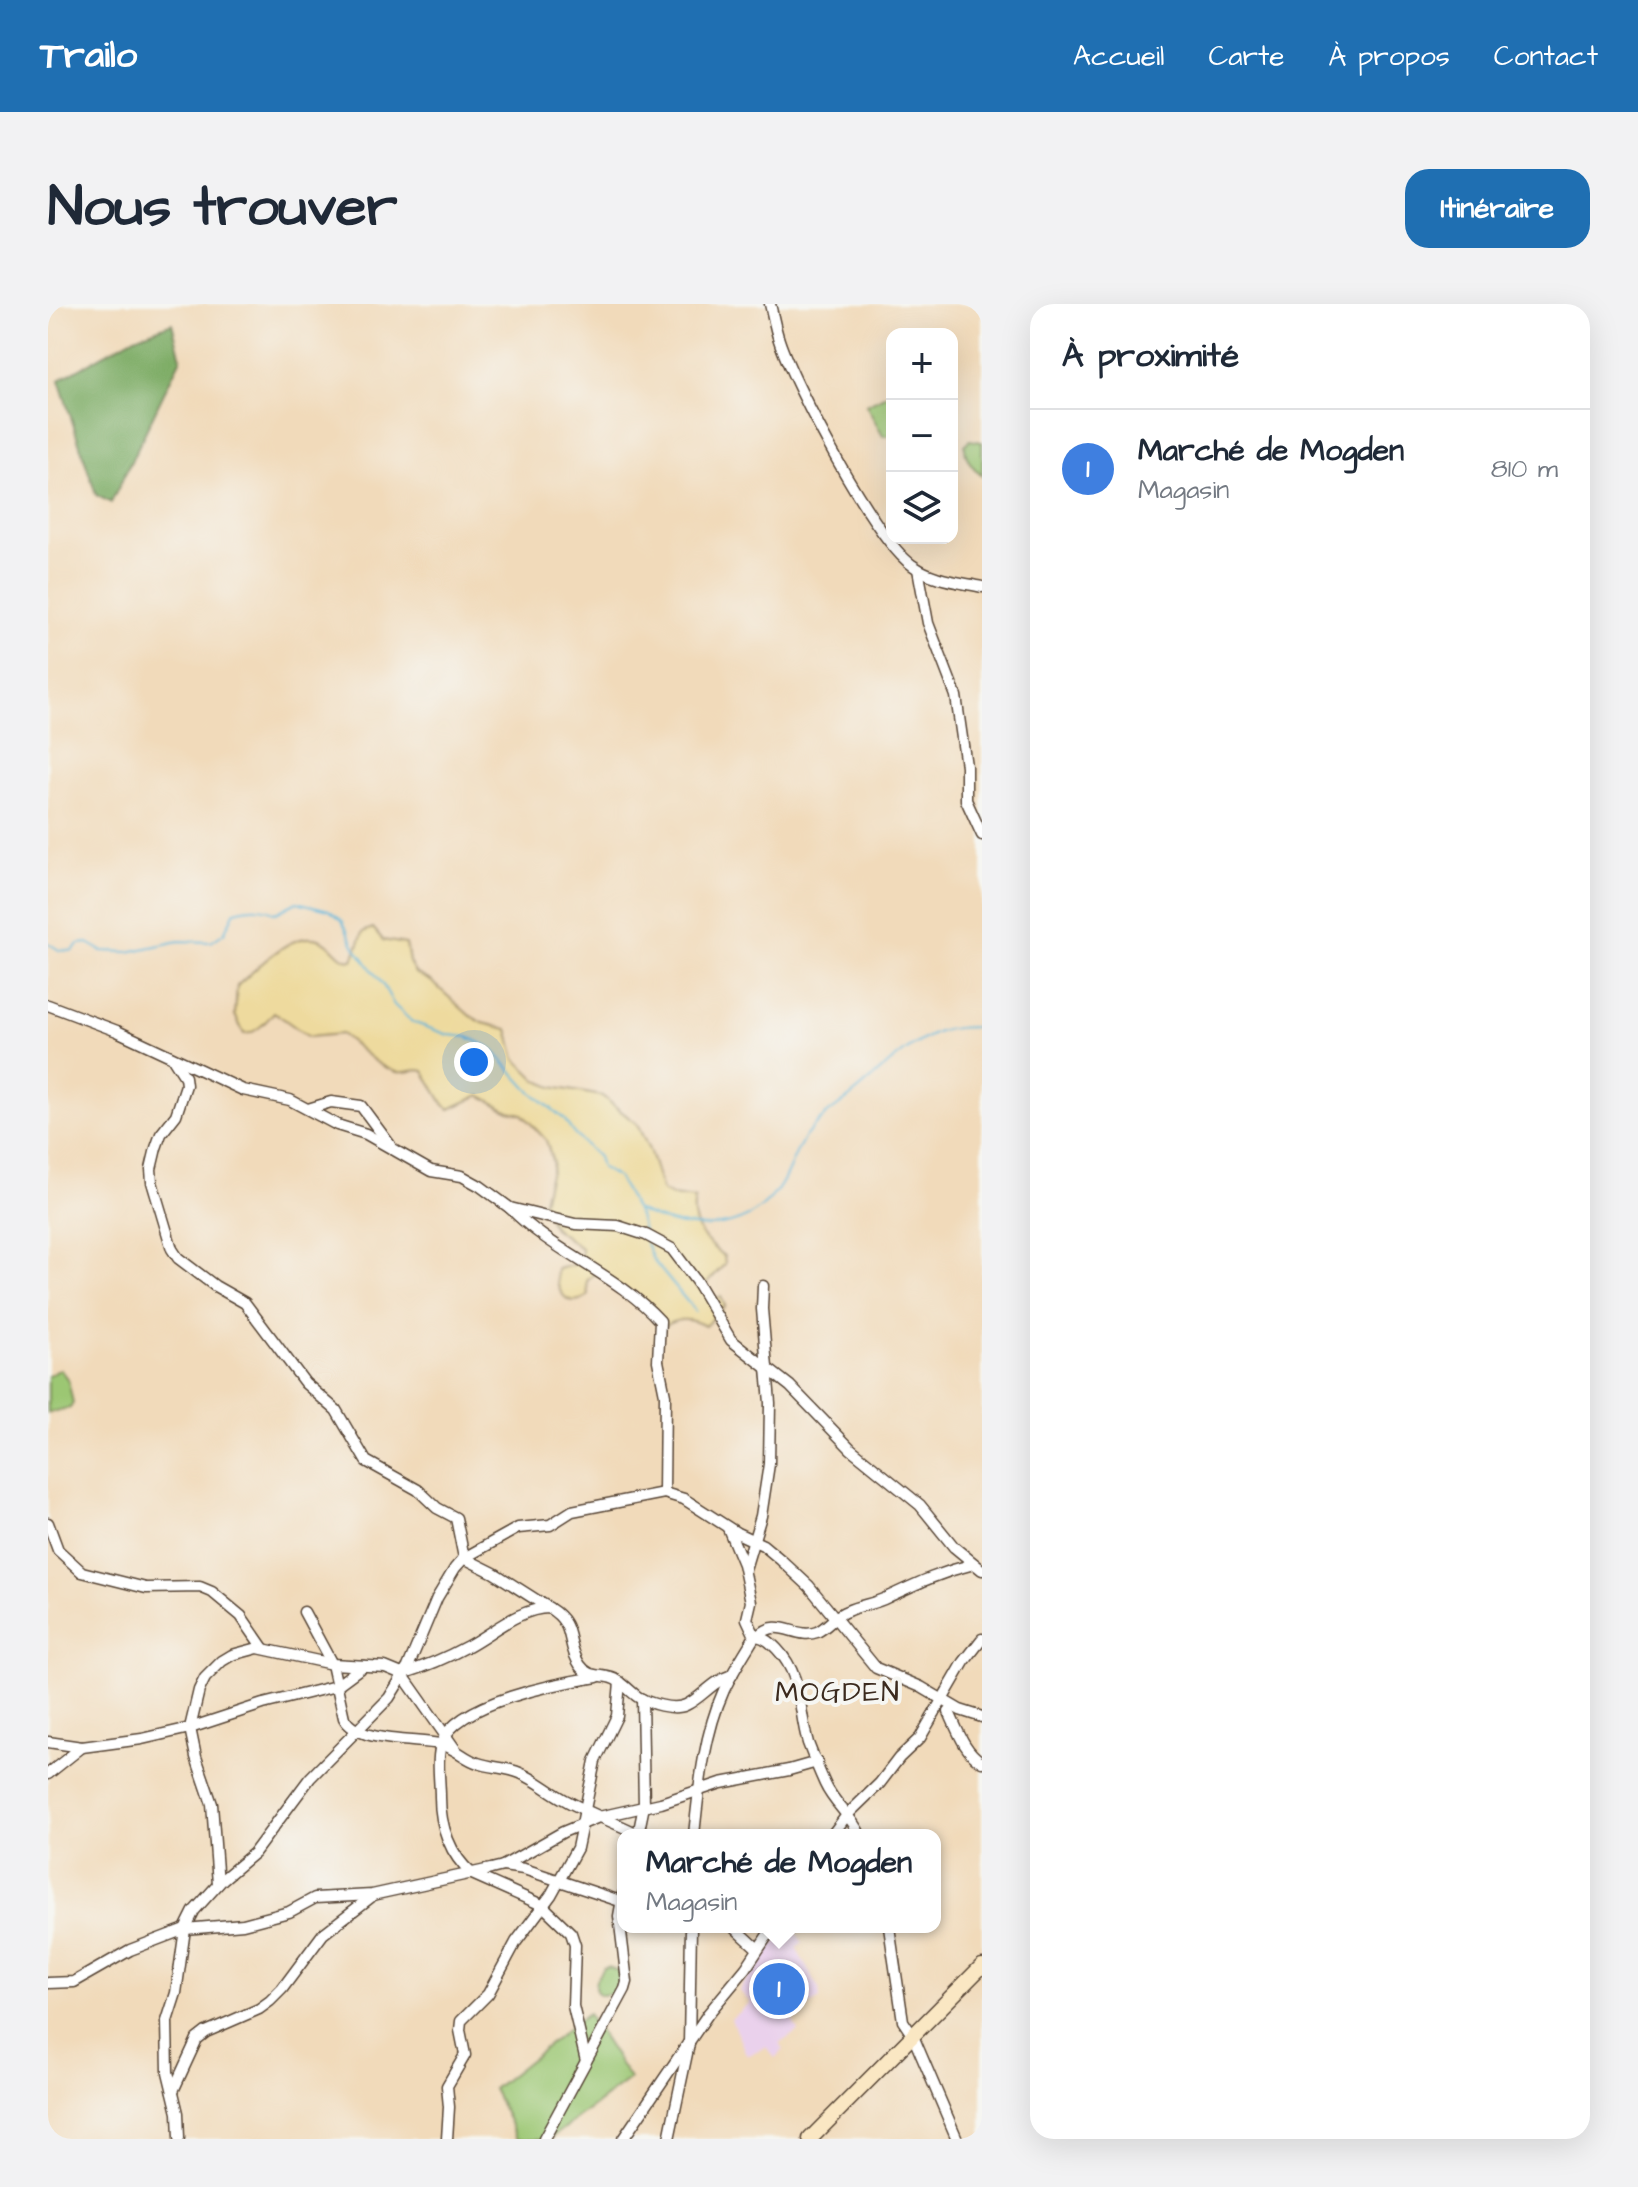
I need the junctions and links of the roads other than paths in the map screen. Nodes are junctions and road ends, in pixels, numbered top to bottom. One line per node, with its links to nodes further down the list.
1 (770, 304): 2 (street)
2 (918, 569): 3 (street); 4 (street)
3 (982, 587)
4 (982, 835)
5 (48, 1005): 6 (street)
6 (174, 1060): 7 (street); 16 (street)
7 (308, 1109): 8 (street); 8 (street)
8 (391, 1147): 9 (street)
9 (510, 1208): 11 (street); 12 (street)
10 (763, 1286): 11 (street)
11 (766, 1368): 15 (street); 17 (street)
12 (664, 1493): 14 (street); 16 (street)
13 (48, 1523): 24 (street)
14 (727, 1526): 15 (street); 18 (street)
15 (752, 1540): 18 (street); 21 (street)
16 (464, 1558): 19 (street); 27 (street)
17 (978, 1567): 21 (street)
18 (745, 1570): 22 (street)
19 (549, 1608): 27 (street); 29 (street)
20 (304, 1612): 25 (street)
21 (836, 1616): 22 (street); 33 (street)
22 (757, 1636): 28 (street); 42 (street)
23 (982, 1639): 33 (street)
24 (263, 1648): 25 (street); 37 (street)
25 (332, 1664): 26 (street); 31 (street)
26 (364, 1666): 27 (street); 31 (street)
27 (402, 1674): 38 (street); 39 (street)
28 (732, 1675): 32 (street); 45 (street)
29 (597, 1677): 30 (street); 39 (street)
30 (620, 1682): 32 (street); 48 (street)
31 (336, 1686): 37 (street); 38 (street)
32 (642, 1699): 46 (street)
33 (943, 1699): 34 (street); 36 (street)
34 (954, 1711): 35 (street); 36 (street); 43 (street)
35 (982, 1717)
36 (933, 1719): 47 (street)
37 (190, 1728): 41 (street); 58 (street)
38 (355, 1731): 39 (street); 58 (street)
39 (443, 1740): 48 (street); 56 (street)
40 (48, 1742): 41 (street)
41 (82, 1747): 44 (street)
42 (817, 1762): 45 (street); 47 (street)
43 (982, 1762)
44 (48, 1774)
45 (699, 1788): 46 (street); 52 (street)
46 (644, 1806): 49 (street); 51 (street)
47 (847, 1815): 53 (street); 54 (street)
48 (584, 1817): 49 (street); 55 (street); 57 (street)
49 (599, 1817): 50 (street)
50 (626, 1829)
51 (640, 1829)
52 (695, 1829)
53 (836, 1829)
54 (856, 1829)
55 (503, 1866): 56 (street); 57 (street)
56 (472, 1874): 59 (street); 61 (street)
57 (560, 1880): 60 (street); 61 (street)
58 (218, 1884): 62 (street)
59 (372, 1895): 62 (street); 74 (street)
60 (617, 1897)
61 (542, 1905): 73 (street); 76 (street)
62 (185, 1929): 70 (street); 74 (street)
63 (621, 1933): 73 (street)
64 (691, 1933): 72 (street)
65 (741, 1933): 68 (street)
66 (769, 1933): 68 (street)
67 (890, 1933): 71 (street)
68 (758, 1949): 72 (street)
69 (982, 1966): 71 (street)
70 (48, 1983)
71 (913, 2036): 80 (street); 81 (street)
72 (689, 2044): 78 (street); 79 (street)
73 (586, 2061): 77 (street)
74 (173, 2091): 75 (street)
75 (179, 2139)
76 (447, 2139)
77 (544, 2139)
78 (623, 2139)
79 (669, 2139)
80 (810, 2139)
81 (957, 2139)

